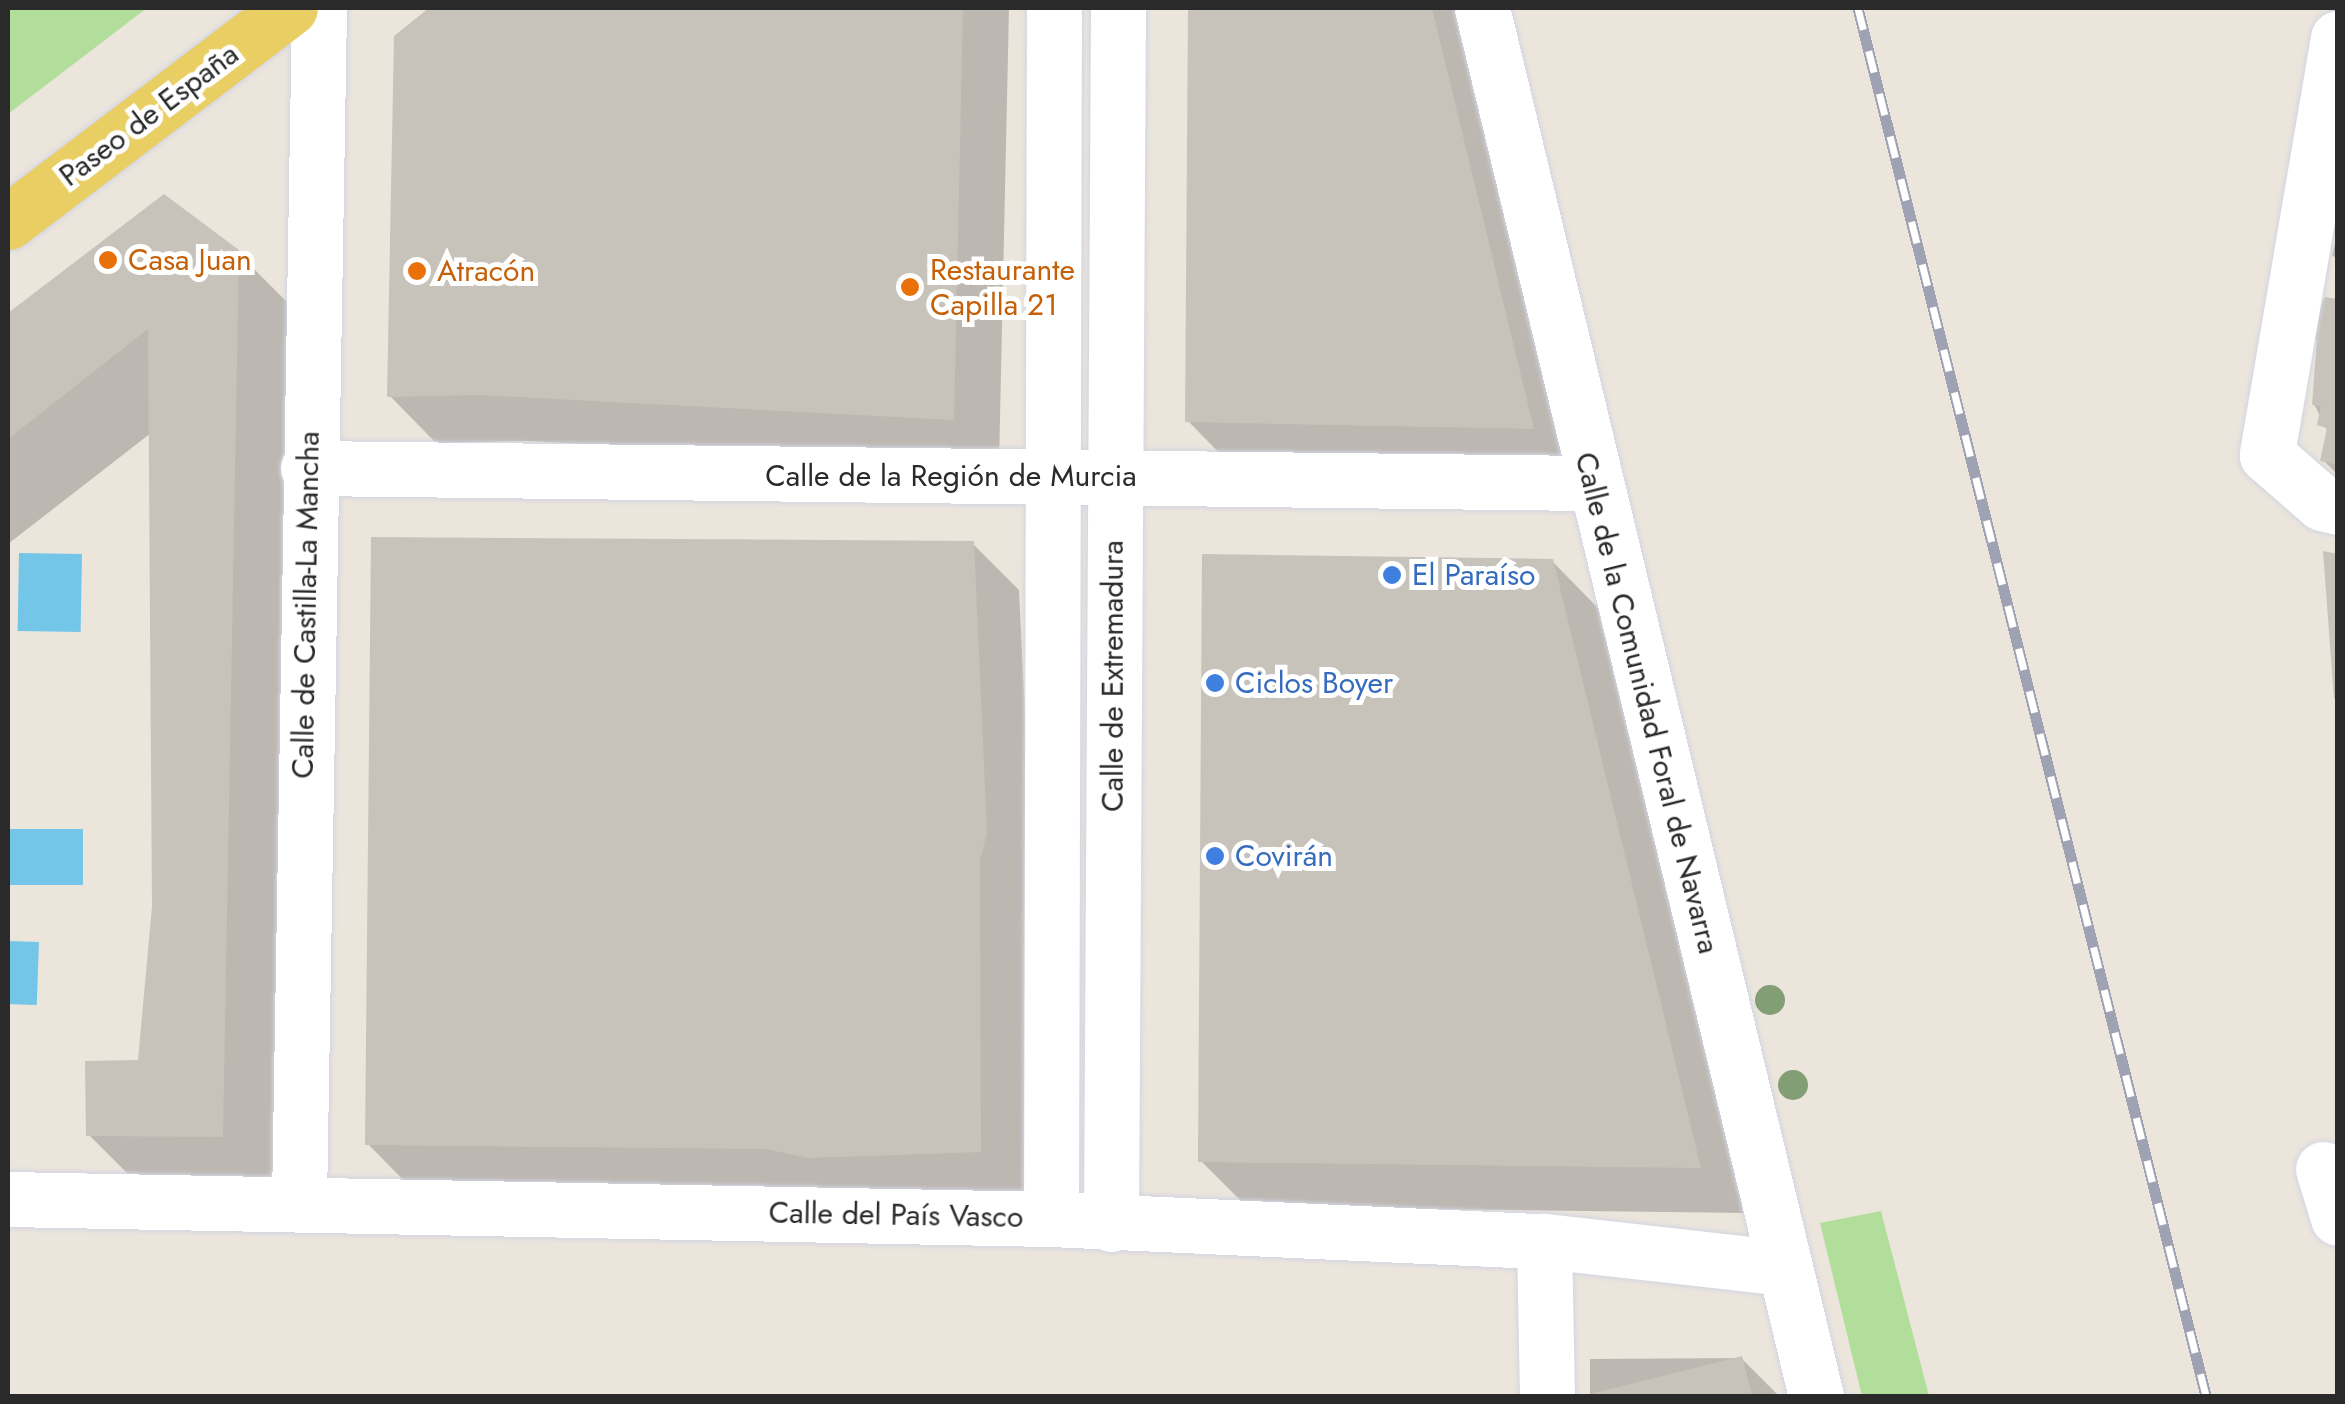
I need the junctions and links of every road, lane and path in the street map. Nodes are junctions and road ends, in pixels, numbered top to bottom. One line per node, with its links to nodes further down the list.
1 (290, 8): 7 (main road, Paseo de España)
2 (319, 8): 8 (street, Calle de Castilla-La Mancha)
3 (1054, 8): 10 (street, Calle de Extremadura)
4 (1118, 8): 9 (street, Calle de Extremadura)
5 (1482, 8): 11 (street, Calle de la Comunidad Foral de Navarra)
6 (2338, 38): 12 (street)
7 (8, 222)
8 (308, 468): 10 (street, Calle de la Región de Murcia); 14 (street, Calle de Castilla-La Mancha)
9 (1114, 476): 10 (street, Calle de la Región de Murcia); 11 (street, Calle de la Región de Murcia); 16 (street, Calle de Extremadura)
10 (1050, 478): 15 (street, Calle de Extremadura)
11 (1593, 483): 18 (street, Calle de la Comunidad Foral de Navarra)
12 (2338, 507)
13 (8, 1199): 14 (street, Calle del País Vasco)
14 (299, 1202): 15 (street, Calle del País Vasco)
15 (1052, 1218): 16 (street, Calle del País Vasco)
16 (1111, 1224): 17 (street, Calle del País Vasco)
17 (1544, 1240): 18 (street, Calle del País Vasco); 19 (street)
18 (1784, 1268): 20 (street, Calle de la Comunidad Foral de Navarra)
19 (1547, 1396)
20 (1816, 1396)

